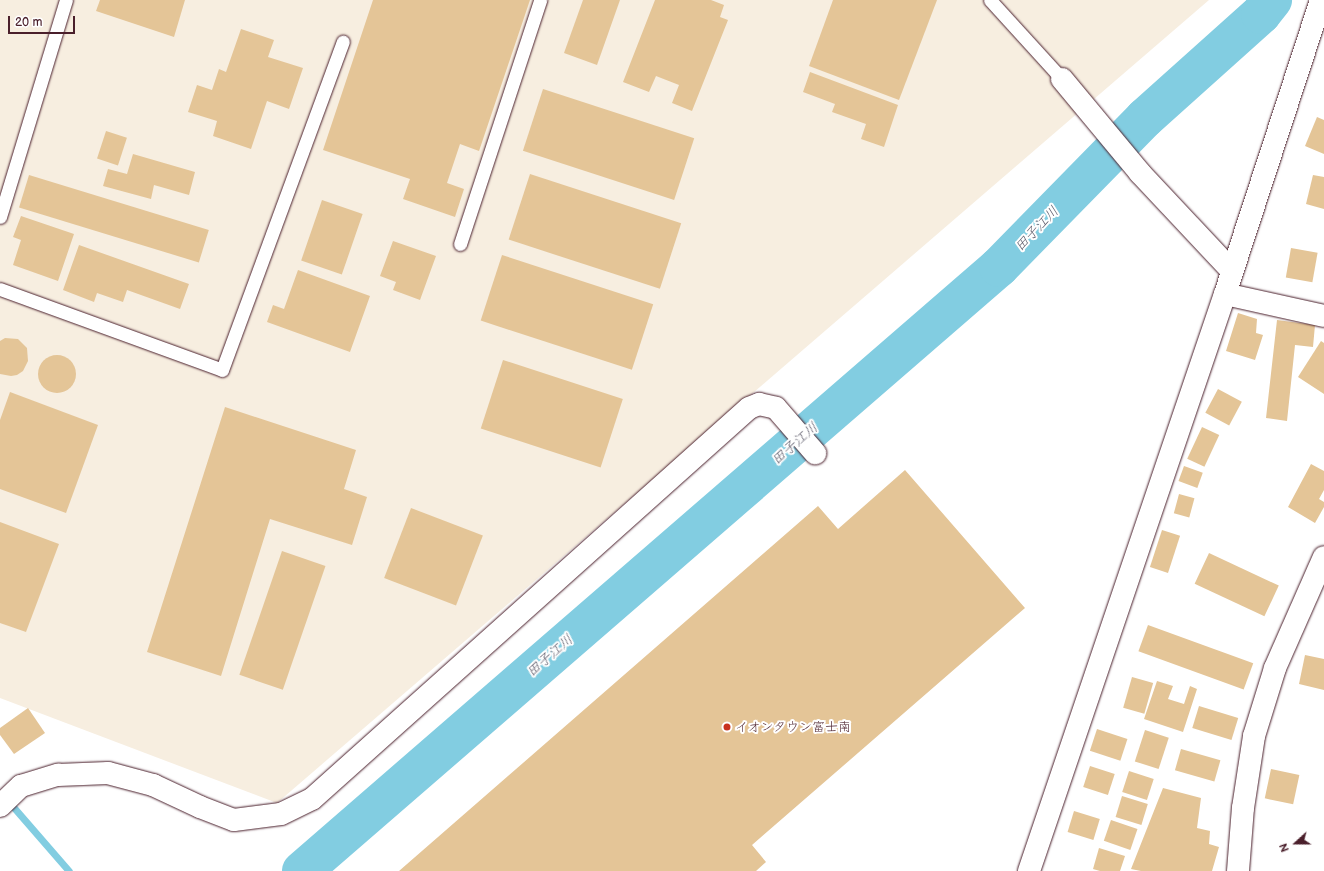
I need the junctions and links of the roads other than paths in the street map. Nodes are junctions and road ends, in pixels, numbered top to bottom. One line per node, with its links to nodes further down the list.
1 (66, 0): 7 (lane)
2 (540, 0): 8 (lane)
3 (990, 0): 6 (lane)
4 (1321, 0): 9 (street)
5 (343, 42): 10 (lane)
6 (1062, 79): 9 (street)
7 (0, 217)
8 (460, 244)
9 (1232, 271): 11 (street)
10 (0, 289)
11 (1225, 294): 12 (street); 16 (street)
12 (1324, 316)
13 (815, 453): 15 (street)
14 (1324, 557): 17 (street)
15 (0, 806)
16 (1029, 871)
17 (1238, 871)

